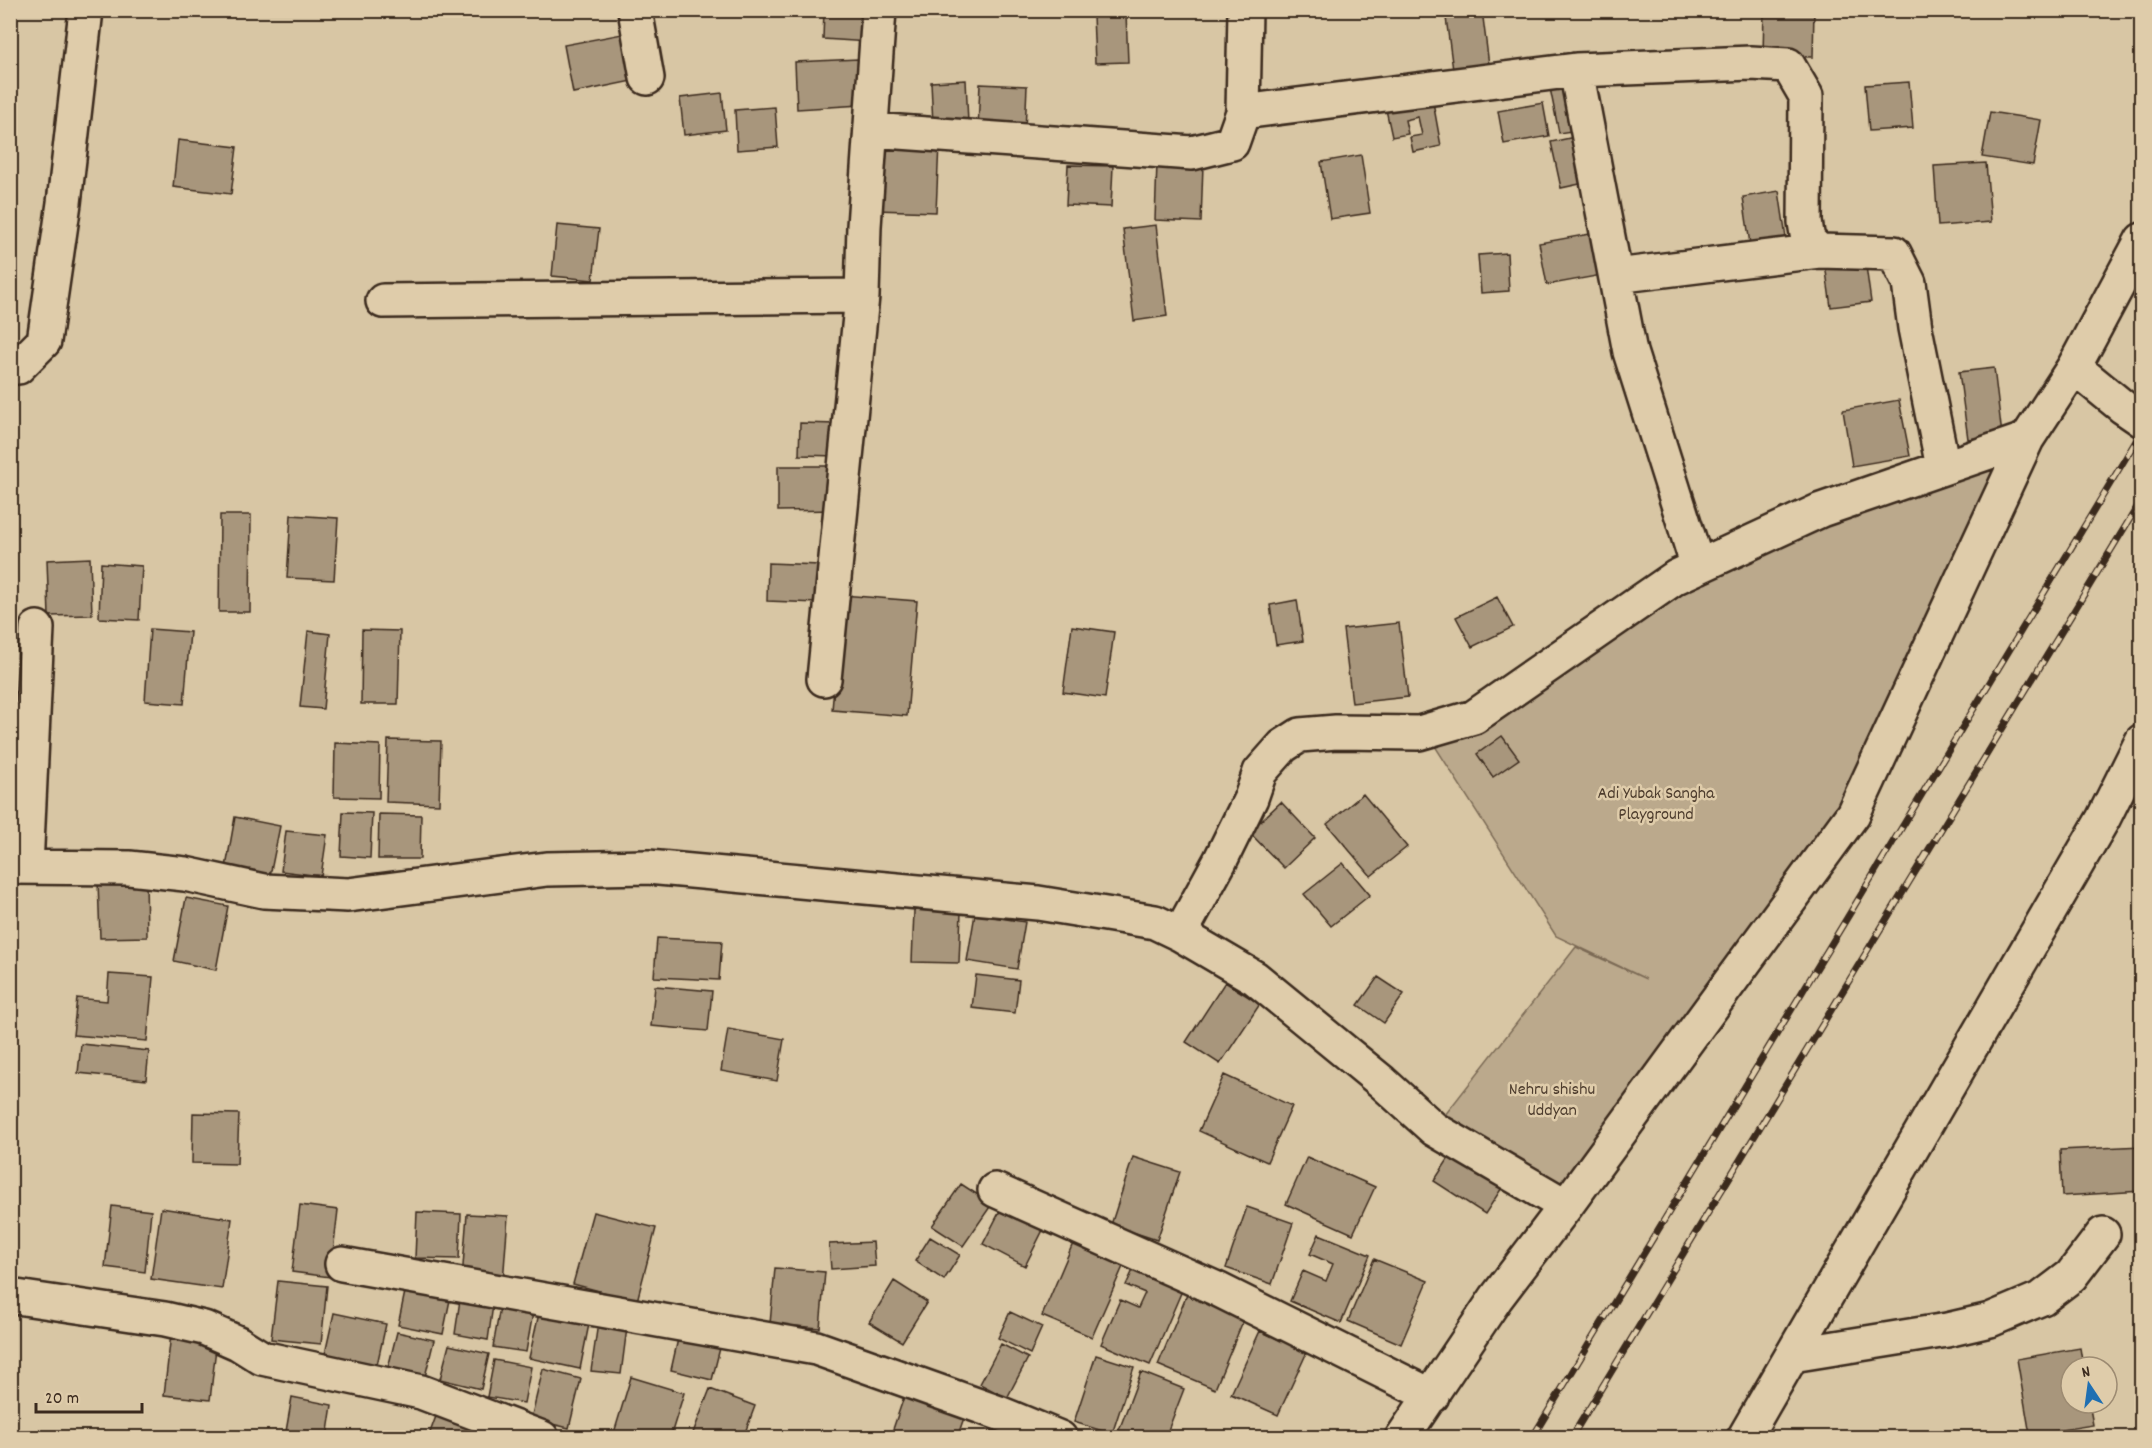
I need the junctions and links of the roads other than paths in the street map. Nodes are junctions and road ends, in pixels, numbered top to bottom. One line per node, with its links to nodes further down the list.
1 (86, 10): 15 (street)
2 (635, 10): 6 (street)
3 (879, 10): 8 (street)
4 (1245, 10): 7 (street)
5 (1576, 70): 7 (street); 10 (street); 11 (street)
6 (647, 78)
7 (1243, 112): 8 (street)
8 (871, 130): 12 (street)
9 (2142, 240): 14 (street)
10 (1819, 251): 11 (street); 18 (street)
11 (1616, 276): 19 (street)
12 (862, 296): 13 (street); 21 (street)
13 (383, 301)
14 (2074, 367): 16 (street); 17 (street)
15 (10, 368)
16 (2142, 420)
17 (2027, 439): 18 (street); 26 (street)
18 (1943, 467): 19 (street)
19 (1698, 567): 24 (street)
20 (37, 628): 23 (street)
21 (824, 680)
22 (2142, 741): 30 (street)
23 (18, 867): 24 (street)
24 (1180, 934): 26 (street)
25 (995, 1191): 31 (street)
26 (1566, 1206): 31 (street)
27 (2103, 1234): 30 (street)
28 (342, 1264): 33 (street)
29 (10, 1296): 32 (street)
30 (1792, 1355): 35 (street)
31 (1432, 1396): 34 (street)
32 (542, 1437)
33 (1060, 1437)
34 (1402, 1437)
35 (1744, 1437)

